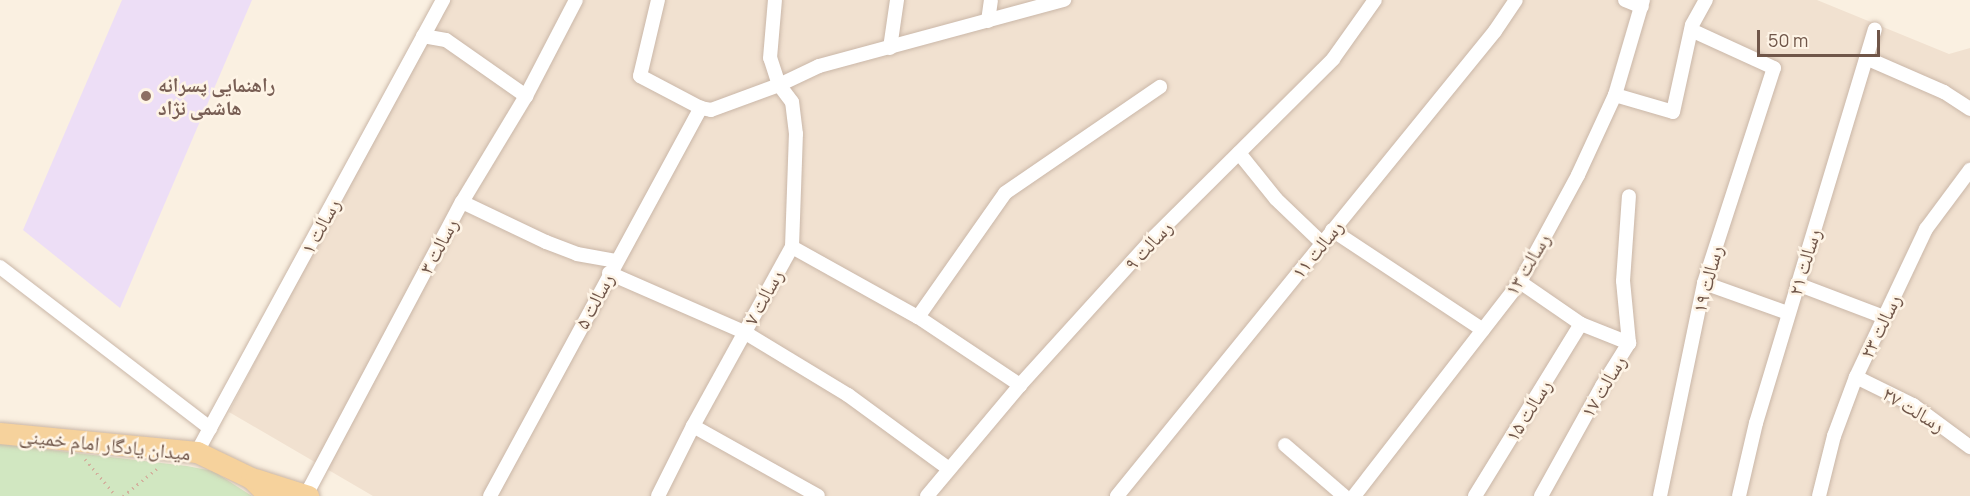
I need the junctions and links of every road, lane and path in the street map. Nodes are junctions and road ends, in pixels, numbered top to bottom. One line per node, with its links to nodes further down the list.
1 (443, 0): 16 (street, رسالت ۱)
2 (576, 0): 22 (street, رسالت ۳)
3 (658, 0): 23 (street)
4 (776, 0): 19 (street, رسالت ۷)
5 (897, 0): 17 (street)
6 (992, 0): 13 (street)
7 (1064, 0): 13 (street)
8 (1375, 0): 25 (street, رسالت ۹)
9 (1516, 0): 29 (street, رسالت ۱۱)
10 (1625, 0): 12 (street)
11 (1706, 0): 14 (street)
12 (1643, 4): 21 (street, رسالت ۱۳)
13 (988, 21): 17 (street)
14 (1692, 30): 21 (street); 35 (street, رسالت ۱۹)
15 (1875, 30): 18 (street, رسالت ۲۱)
16 (423, 36): 22 (street); 47 (street, رسالت ۱)
17 (890, 48): 19 (street)
18 (1866, 58): 24 (street); 36 (street, رسالت ۲۱)
19 (779, 85): 23 (street); 31 (street, رسالت ۷)
20 (1160, 87): 38 (street)
21 (1615, 95): 34 (street, رسالت ۱۳)
22 (526, 96): 28 (street, رسالت ۳)
23 (701, 108): 33 (street, رسالت ۵)
24 (1970, 110)
25 (1239, 153): 30 (street); 45 (street, رسالت ۹)
26 (1970, 170): 39 (street, رسالت ۲۳)
27 (1629, 196): 43 (street, رسالت ۱۷)
28 (462, 202): 33 (street); 56 (street, رسالت ۳)
29 (1332, 230): 30 (street, رسالت ۱۱); 41 (street)
30 (1322, 243): 64 (street, رسالت ۱۱)
31 (792, 247): 38 (street); 42 (street, رسالت ۷)
32 (0, 267): 47 (street)
33 (612, 267): 42 (street); 60 (street, رسالت ۵)
34 (1520, 282): 40 (street); 41 (street, رسالت ۱۳)
35 (1704, 283): 37 (street); 69 (street, رسالت ۱۹)
36 (1797, 284): 37 (street, رسالت ۲۱); 39 (street)
37 (1788, 313): 70 (street, رسالت ۲۱)
38 (918, 317): 45 (street)
39 (1884, 317): 44 (street, رسالت ۲۳)
40 (1581, 324): 43 (street); 67 (street, رسالت ۱۵)
41 (1483, 330): 66 (street, رسالت ۱۳)
42 (744, 332): 46 (street, رسالت ۷); 54 (street)
43 (1629, 343): 68 (street, رسالت ۱۷)
44 (1856, 377): 50 (street, رسالت ۲۷); 71 (street, رسالت ۲۳)
45 (1020, 385): 54 (street, رسالت ۹)
46 (693, 426): 61 (street, رسالت ۷); 62 (street)
47 (210, 428): 51 (street, رسالت ۱)
48 (0, 433): 51 (main road, میدان یادگار امام خمینی)
49 (1286, 445): 65 (street)
50 (1970, 447)
51 (197, 452): 55 (main road, میدان یادگار امام خمینی)
52 (84, 458): 57 (path)
53 (159, 467): 58 (path)
54 (949, 470): 63 (street, رسالت ۹)
55 (251, 478): 56 (main road); 59 (main road, میدان یادگار امام خمینی)
56 (307, 495)
57 (116, 496)
58 (123, 496)
59 (269, 496)
60 (490, 496)
61 (658, 496)
62 (818, 496)
63 (927, 496)
64 (1117, 496)
65 (1344, 496)
66 (1354, 496)
67 (1475, 496)
68 (1541, 496)
69 (1660, 496)
70 (1739, 496)
71 (1819, 496)

